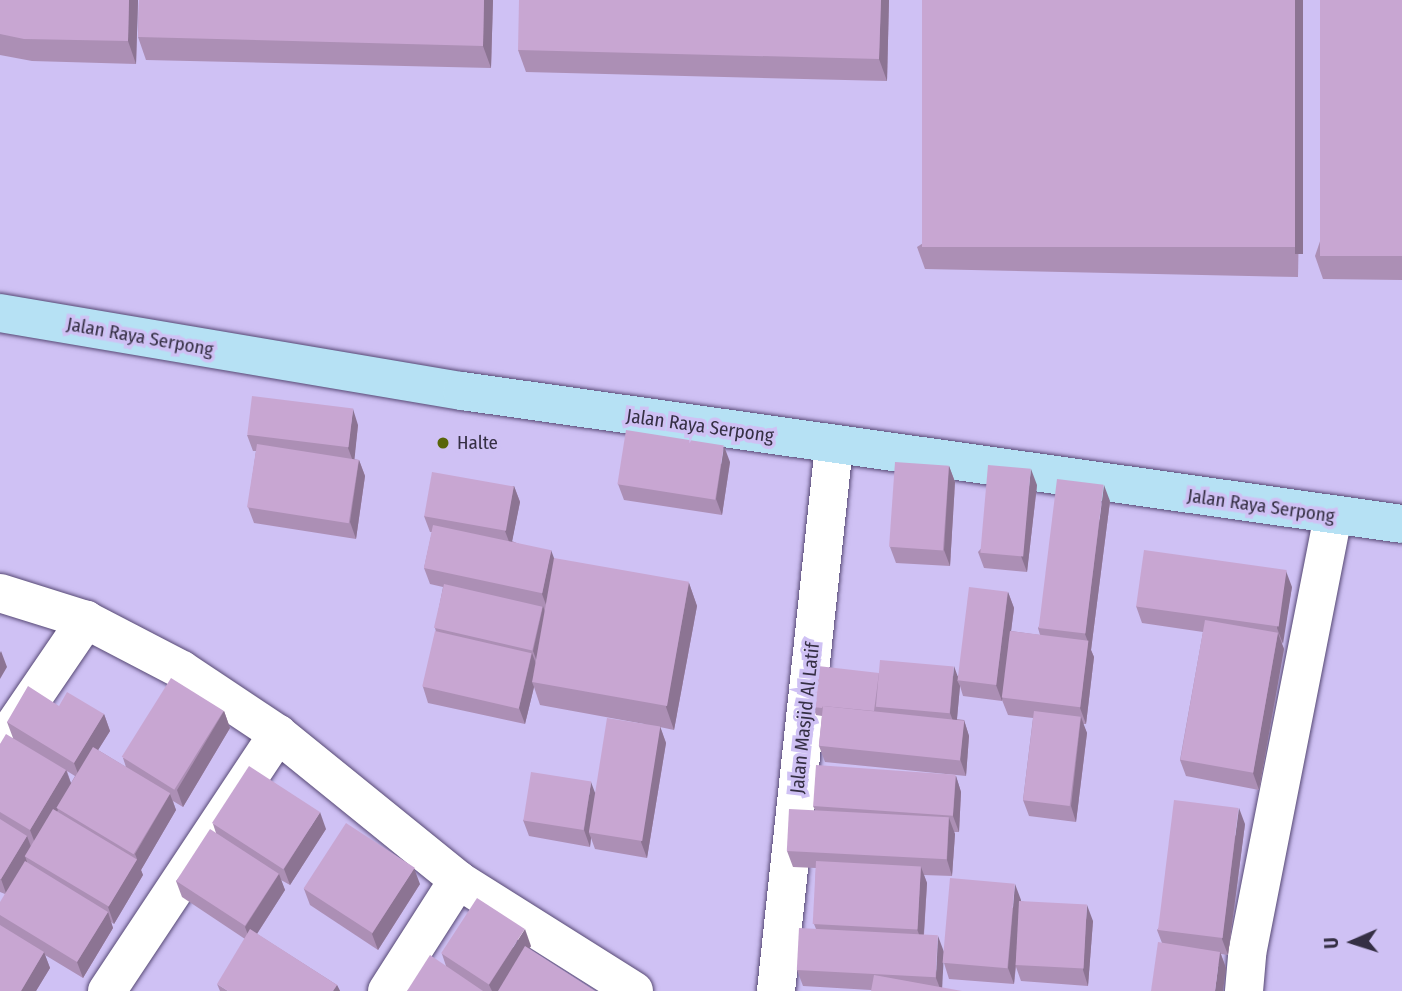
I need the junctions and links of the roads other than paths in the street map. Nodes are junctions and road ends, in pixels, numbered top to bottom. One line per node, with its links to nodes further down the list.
1 (0, 313): 2 (main road, Jalan Raya Serpong)
2 (834, 446): 3 (main road, Jalan Raya Serpong); 13 (street, Jalan Masjid Al Latif)
3 (1334, 516): 4 (main road, Jalan Raya Serpong); 14 (street)
4 (1402, 524)
5 (0, 593): 6 (street)
6 (86, 620): 7 (street); 8 (street)
7 (278, 734): 9 (street); 10 (street)
8 (0, 746)
9 (458, 880): 11 (street); 12 (street)
10 (107, 991)
11 (387, 991)
12 (634, 991)
13 (776, 991)
14 (1244, 991)

